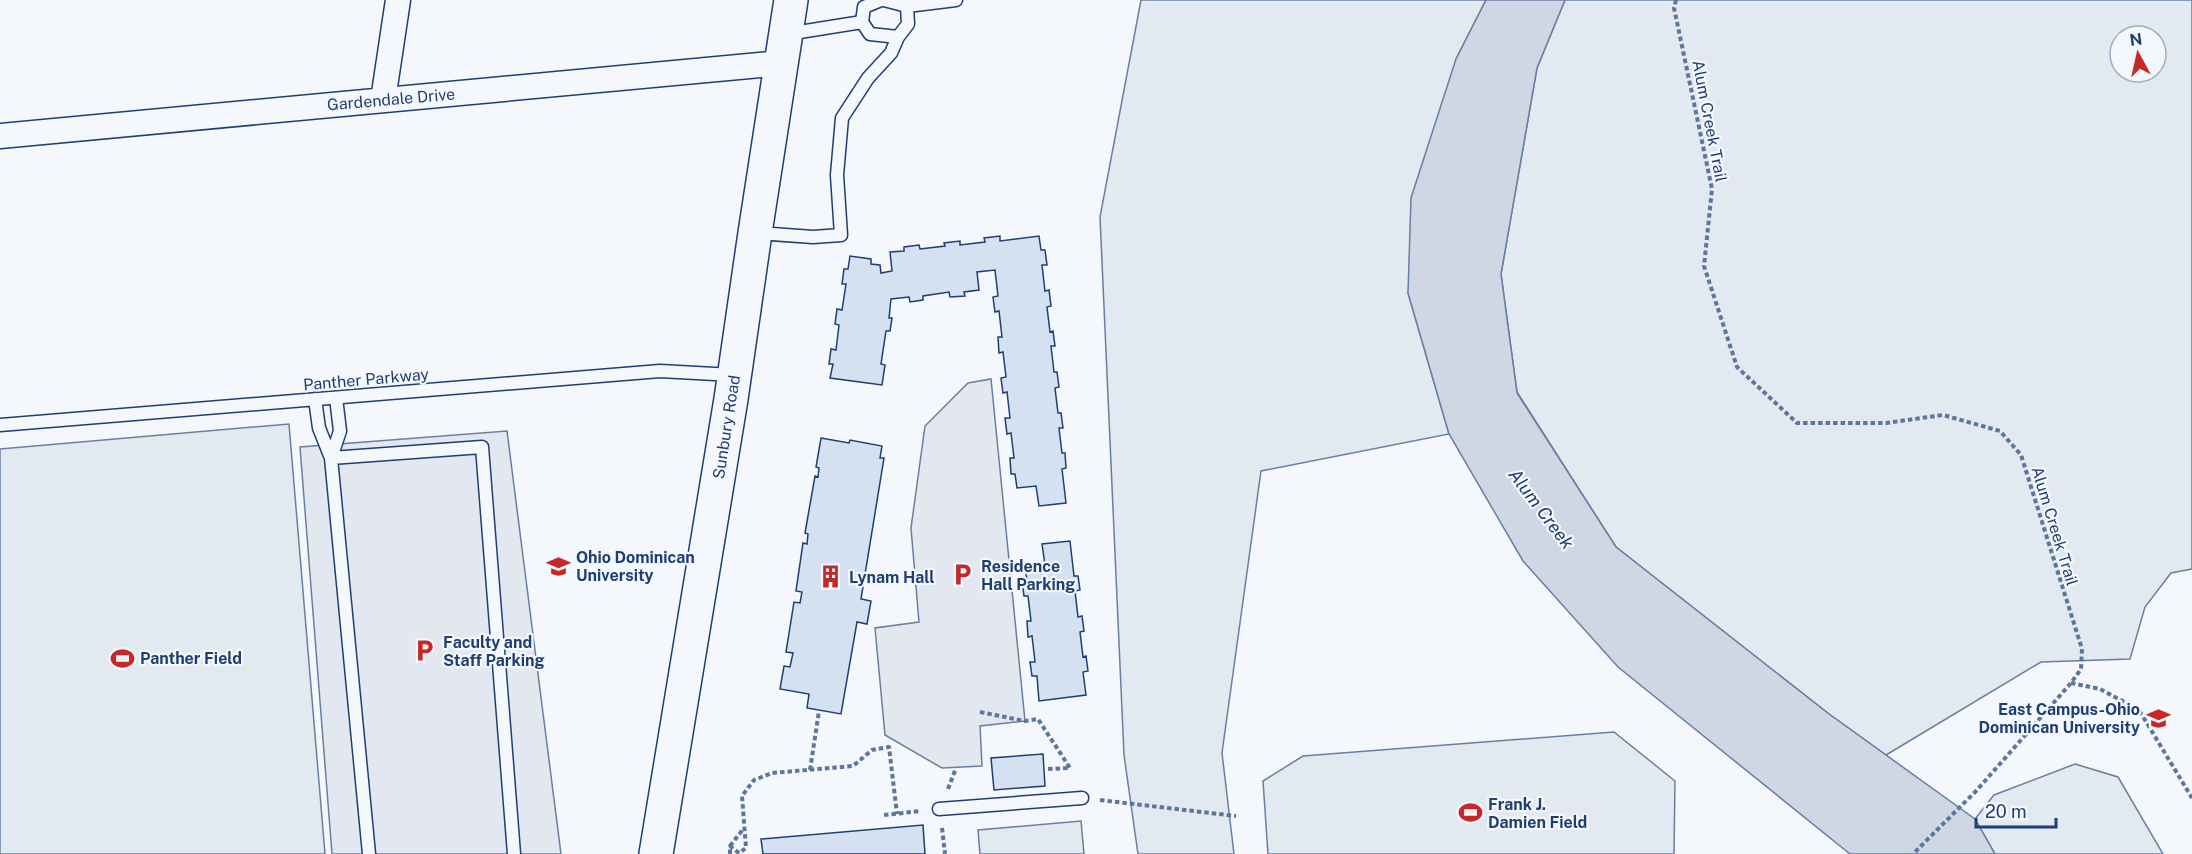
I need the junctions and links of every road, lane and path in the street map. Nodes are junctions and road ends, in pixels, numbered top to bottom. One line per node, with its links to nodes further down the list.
1 (398, 0): 11 (street)
2 (791, 0): 10 (main road, Sunbury Road)
3 (883, 0): 7 (lane); 8 (lane)
4 (956, 0): 6 (lane)
5 (1676, 0): 19 (path, Alum Creek Trail)
6 (922, 2): 7 (lane)
7 (907, 6): 9 (lane)
8 (862, 22): 9 (lane); 10 (lane)
9 (898, 37): 13 (lane)
10 (784, 49): 11 (street, Gardendale Drive); 13 (main road, Sunbury Road)
11 (383, 100): 12 (street, Gardendale Drive)
12 (0, 136)
13 (754, 233): 14 (main road, Sunbury Road)
14 (734, 375): 15 (lane, Panther Parkway); 34 (main road, Sunbury Road)
15 (336, 398): 16 (lane, Panther Parkway); 18 (lane)
16 (315, 399): 17 (lane, Panther Parkway); 18 (lane)
17 (0, 425)
18 (332, 458): 32 (lane); 33 (lane)
19 (2071, 683): 25 (path); 37 (path, Alum Creek Trail)
20 (819, 711): 23 (path)
21 (980, 712): 22 (path)
22 (1048, 769)
23 (810, 770): 27 (path); 30 (path)
24 (1082, 798): 26 (lane); 29 (path)
25 (2192, 798)
26 (939, 809): 27 (path); 36 (path)
27 (897, 813): 28 (path)
28 (884, 815)
29 (1236, 816)
30 (744, 828): 31 (path); 31 (path)
31 (730, 846): 35 (path)
32 (369, 854)
33 (514, 854)
34 (656, 854)
35 (730, 854)
36 (945, 854)
37 (1913, 854)

